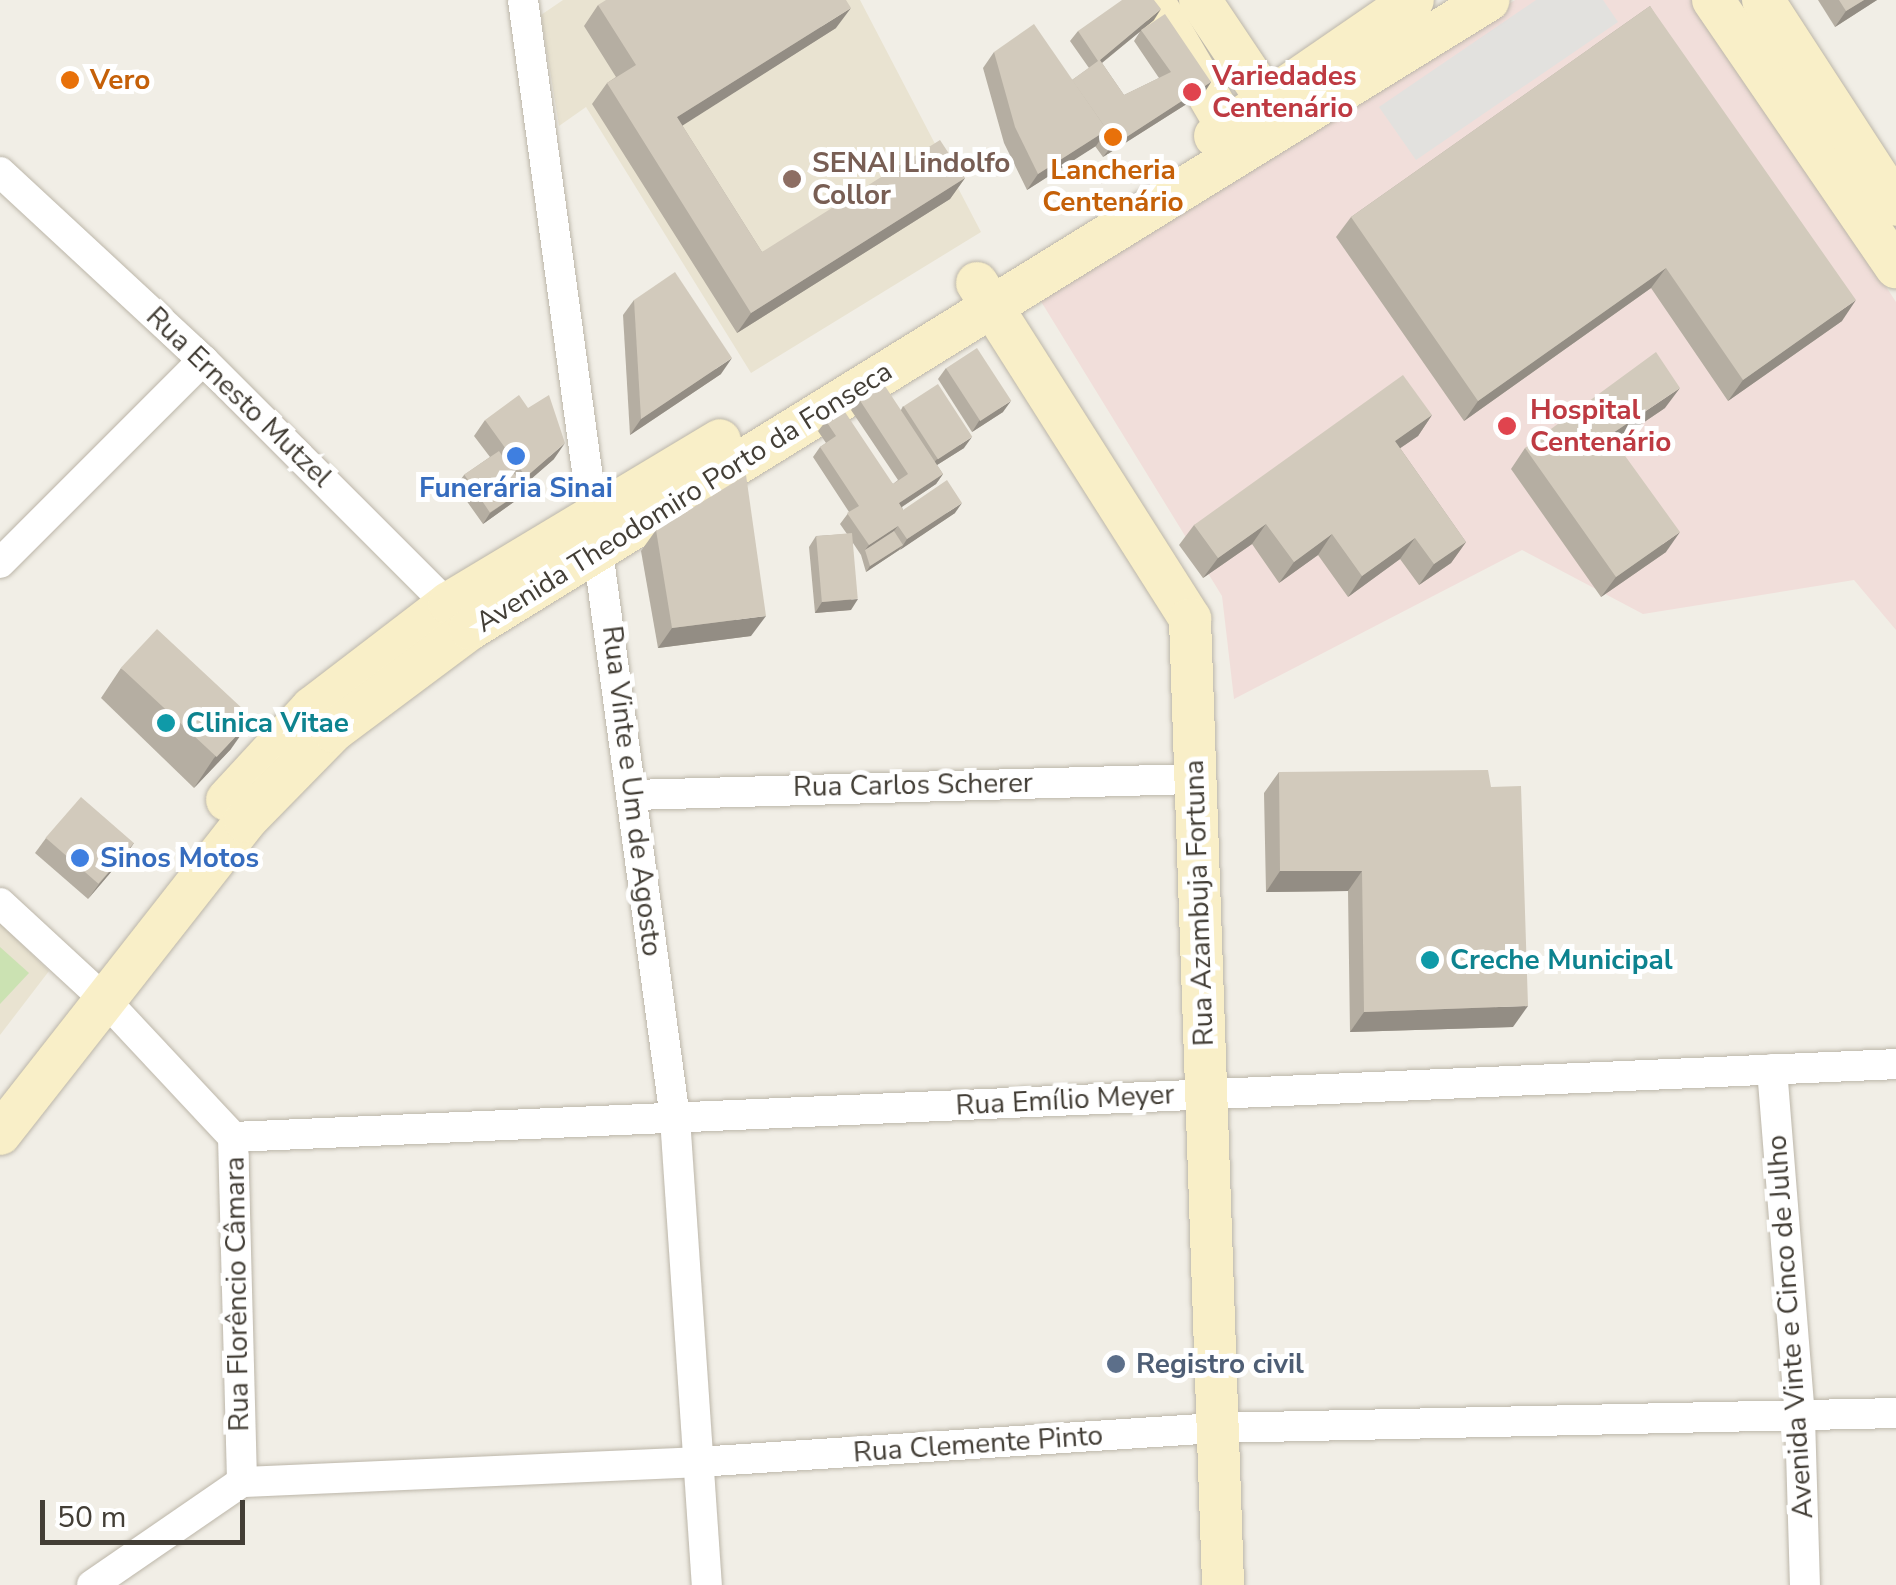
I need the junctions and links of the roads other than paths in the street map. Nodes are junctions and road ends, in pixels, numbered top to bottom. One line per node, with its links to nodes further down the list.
1 (524, 0): 15 (street, Rua Vinte e Um de Agosto)
2 (1153, 0): 9 (main road)
3 (1200, 0): 8 (main road)
4 (1413, 0): 8 (main road, Avenida Theodomiro Porto da Fonseca)
5 (1713, 0): 12 (main road)
6 (1763, 0): 11 (main road)
7 (1469, 5): 8 (main road, Avenida Theodomiro Porto da Fonseca)
8 (1276, 113): 9 (main road, Avenida Theodomiro Porto da Fonseca)
9 (1235, 140): 13 (main road, Avenida Theodomiro Porto da Fonseca)
10 (0, 172): 14 (street, Rua Ernesto Mutzel)
11 (1896, 206)
12 (1896, 267)
13 (984, 295): 15 (main road, Avenida Theodomiro Porto da Fonseca); 18 (main road, Rua Azambuja Fortuna)
14 (203, 360): 16 (street); 17 (street, Rua Ernesto Mutzel)
15 (598, 531): 17 (main road, Avenida Theodomiro Porto da Fonseca); 19 (street, Rua Vinte e Um de Agosto)
16 (0, 562)
17 (460, 616): 21 (main road, Avenida Theodomiro Porto da Fonseca)
18 (1194, 779): 19 (street, Rua Carlos Scherer); 25 (main road, Rua Azambuja Fortuna)
19 (633, 795): 26 (street, Rua Vinte e Um de Agosto)
20 (0, 903): 21 (street, Rua Florêncio Câmara)
21 (93, 990): 24 (main road, Avenida Theodomiro Porto da Fonseca); 27 (main road, Avenida Theodomiro Porto da Fonseca); 28 (street, Rua Florêncio Câmara)
22 (1896, 1064): 23 (street, Rua Emílio Meyer)
23 (1772, 1069): 25 (street, Rua Emílio Meyer); 30 (street, Avenida Vinte e Cinco de Julho)
24 (0, 1086)
25 (1208, 1093): 26 (street, Rua Emílio Meyer); 31 (main road, Rua Azambuja Fortuna)
26 (675, 1118): 28 (street, Rua Emílio Meyer); 32 (street, Rua Vinte e Um de Agosto)
27 (0, 1134)
28 (234, 1138): 33 (street, Rua Florêncio Câmara)
29 (1896, 1413): 30 (street, Rua Clemente Pinto)
30 (1800, 1418): 31 (street, Rua Clemente Pinto); 37 (street, Avenida Vinte e Cinco de Julho)
31 (1216, 1428): 32 (street, Rua Clemente Pinto); 36 (main road, Rua Azambuja Fortuna)
32 (698, 1462): 33 (street, Rua Clemente Pinto); 35 (street, Rua Vinte e Um de Agosto)
33 (242, 1482): 34 (street)
34 (92, 1585)
35 (707, 1585)
36 (1223, 1585)
37 (1804, 1585)

